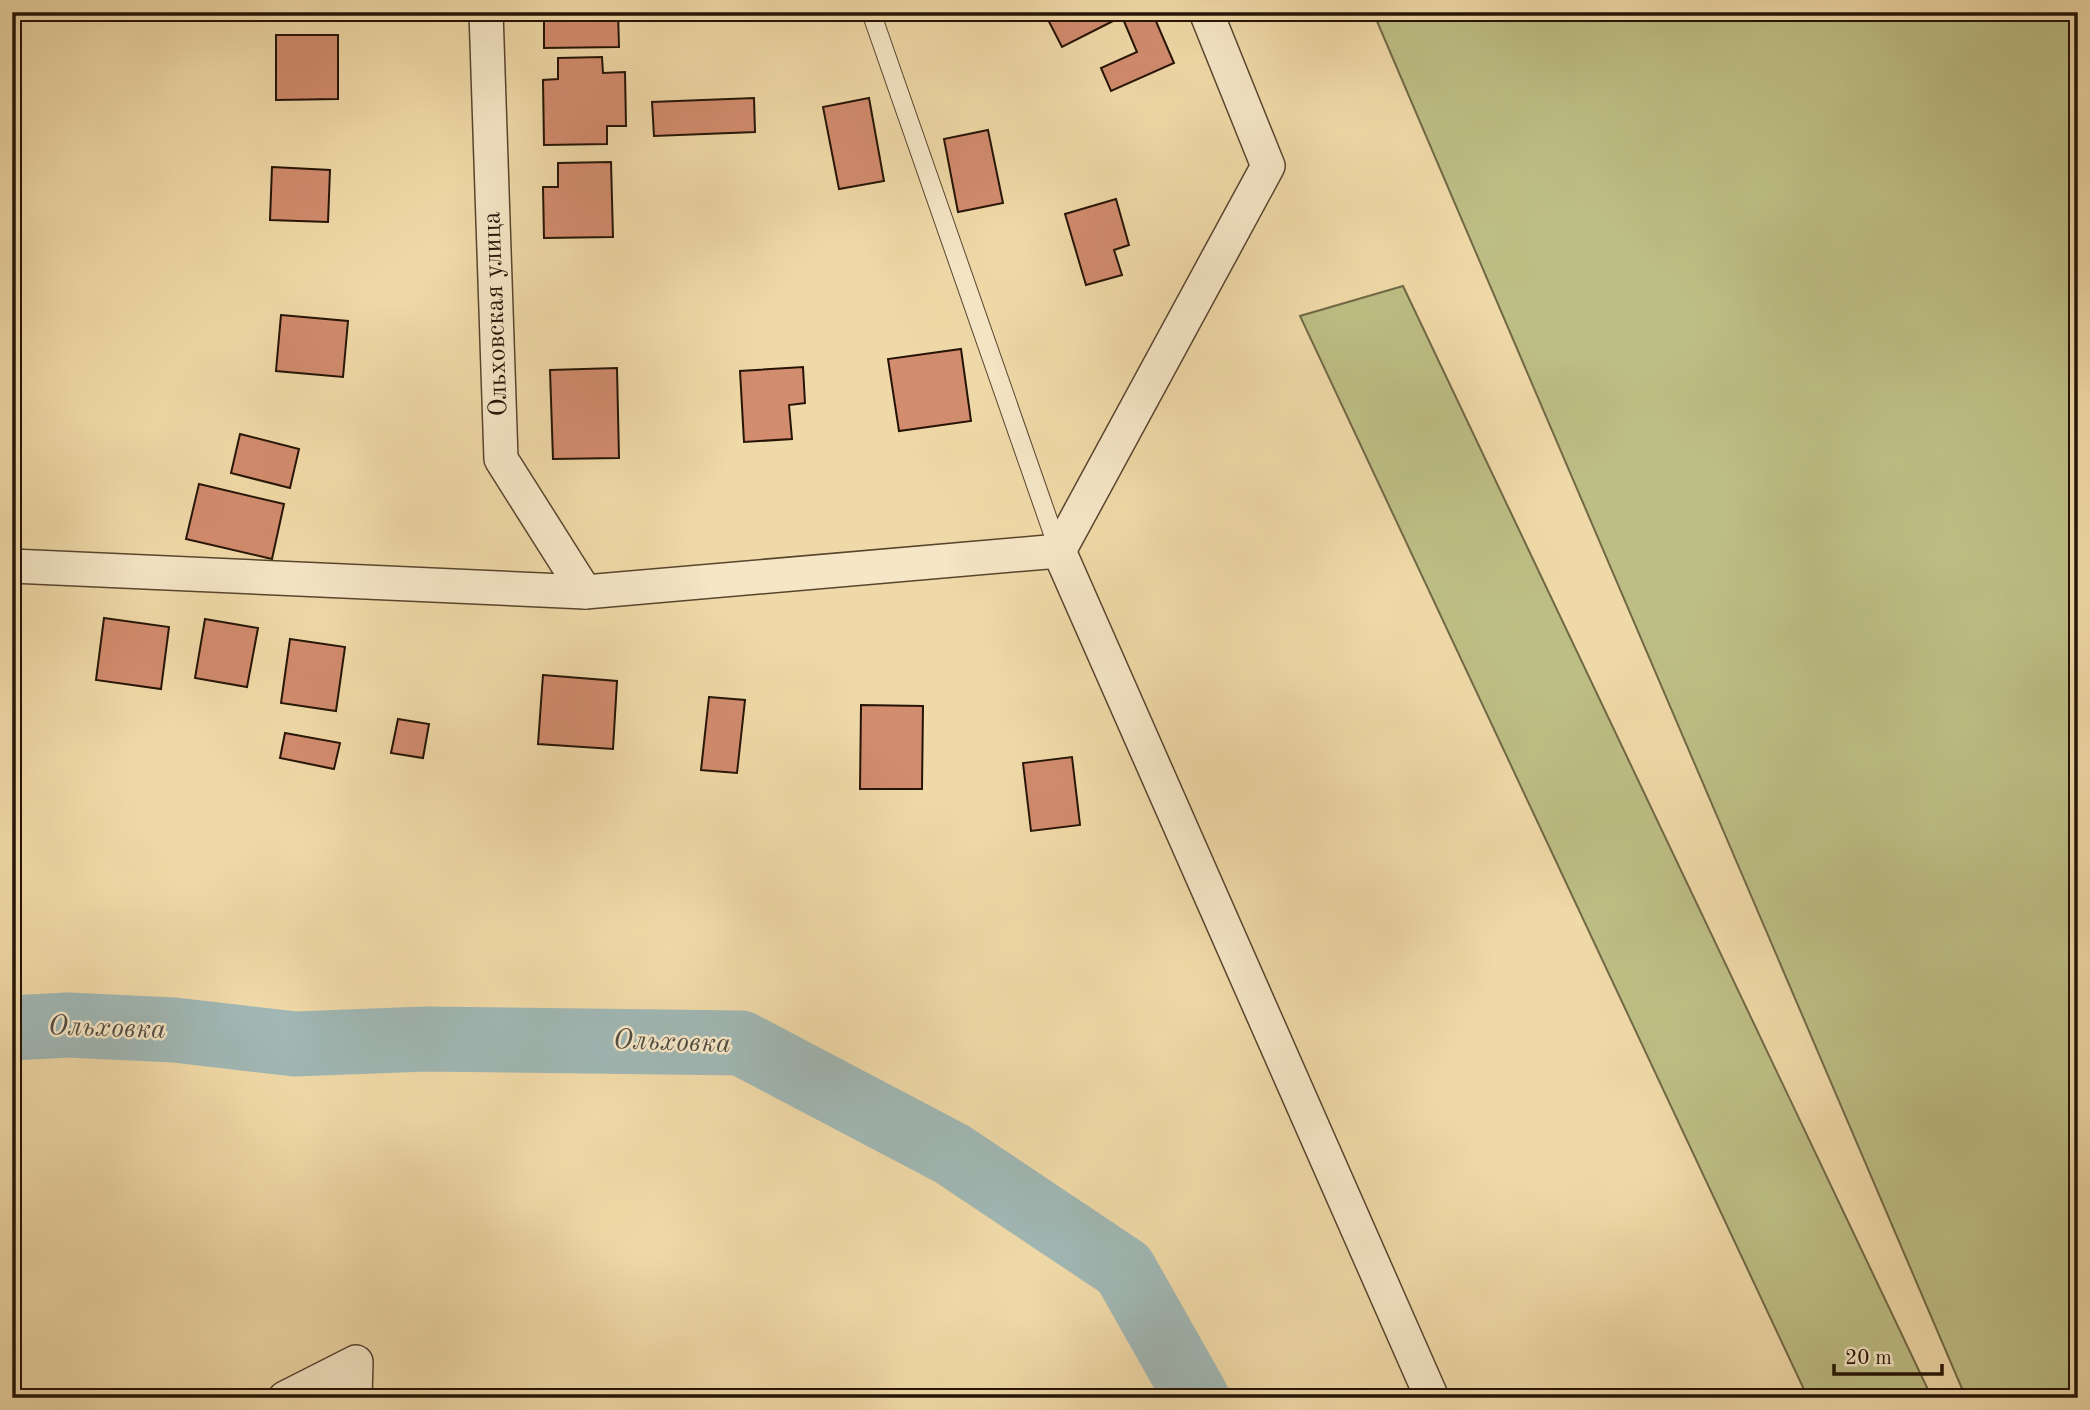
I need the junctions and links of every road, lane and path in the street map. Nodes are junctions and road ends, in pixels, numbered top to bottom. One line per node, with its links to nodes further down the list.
1 (486, 12): 6 (street, Ольховская улица)
2 (871, 12): 4 (lane)
3 (1206, 12): 4 (street)
4 (1059, 551): 6 (street); 9 (street)
5 (12, 566): 6 (street)
6 (585, 592)
7 (285, 1398): 8 (street)
8 (355, 1398)
9 (1433, 1398)

